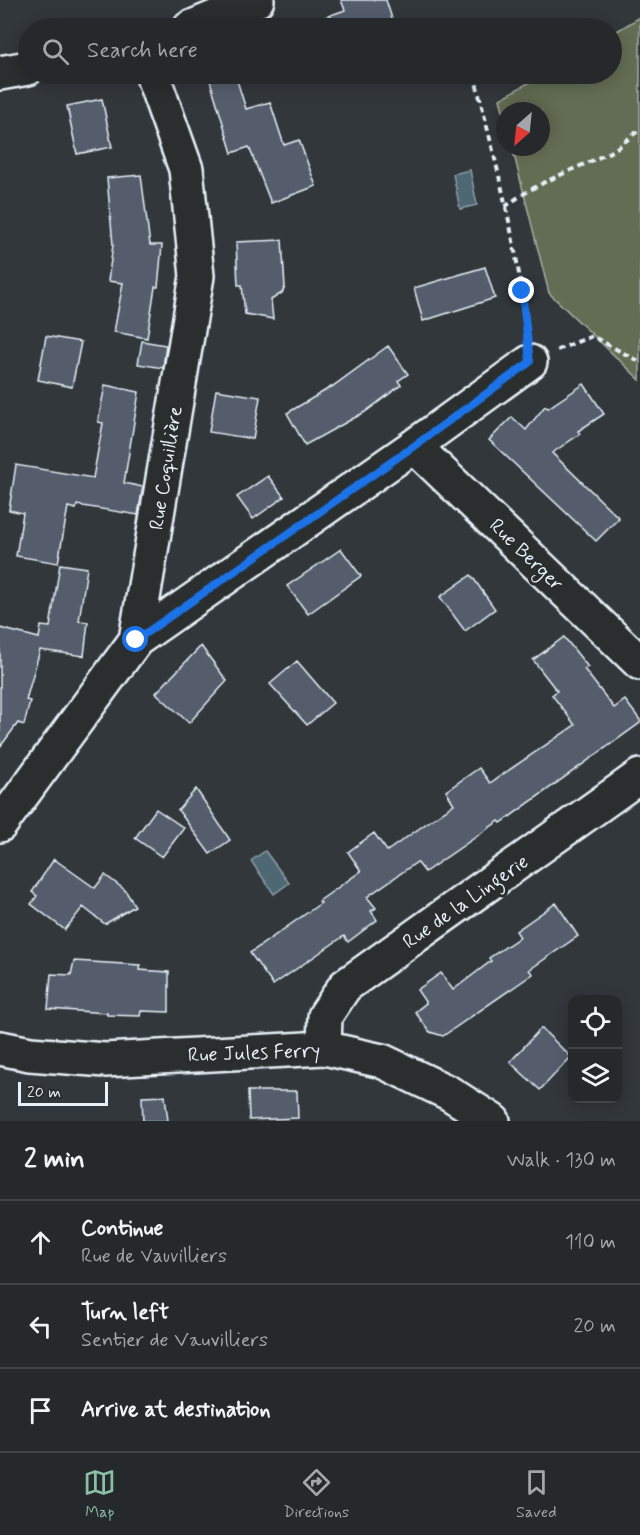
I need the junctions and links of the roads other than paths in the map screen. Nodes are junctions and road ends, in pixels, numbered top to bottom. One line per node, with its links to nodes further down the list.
1 (257, 0): 2 (street)
2 (214, 18)
3 (18, 70): 4 (street)
4 (0, 73)
5 (156, 84): 8 (street, Rue Coquillière)
6 (530, 362): 7 (street)
7 (414, 446): 8 (street); 9 (street, Rue Berger)
8 (136, 640): 11 (street, Rue Coquillière)
9 (640, 663)
10 (640, 776): 13 (street, Rue de la Lingerie)
11 (0, 825)
12 (0, 1048): 13 (street, Rue Jules Ferry)
13 (324, 1048): 14 (street, Rue Jules Ferry)
14 (493, 1121)

